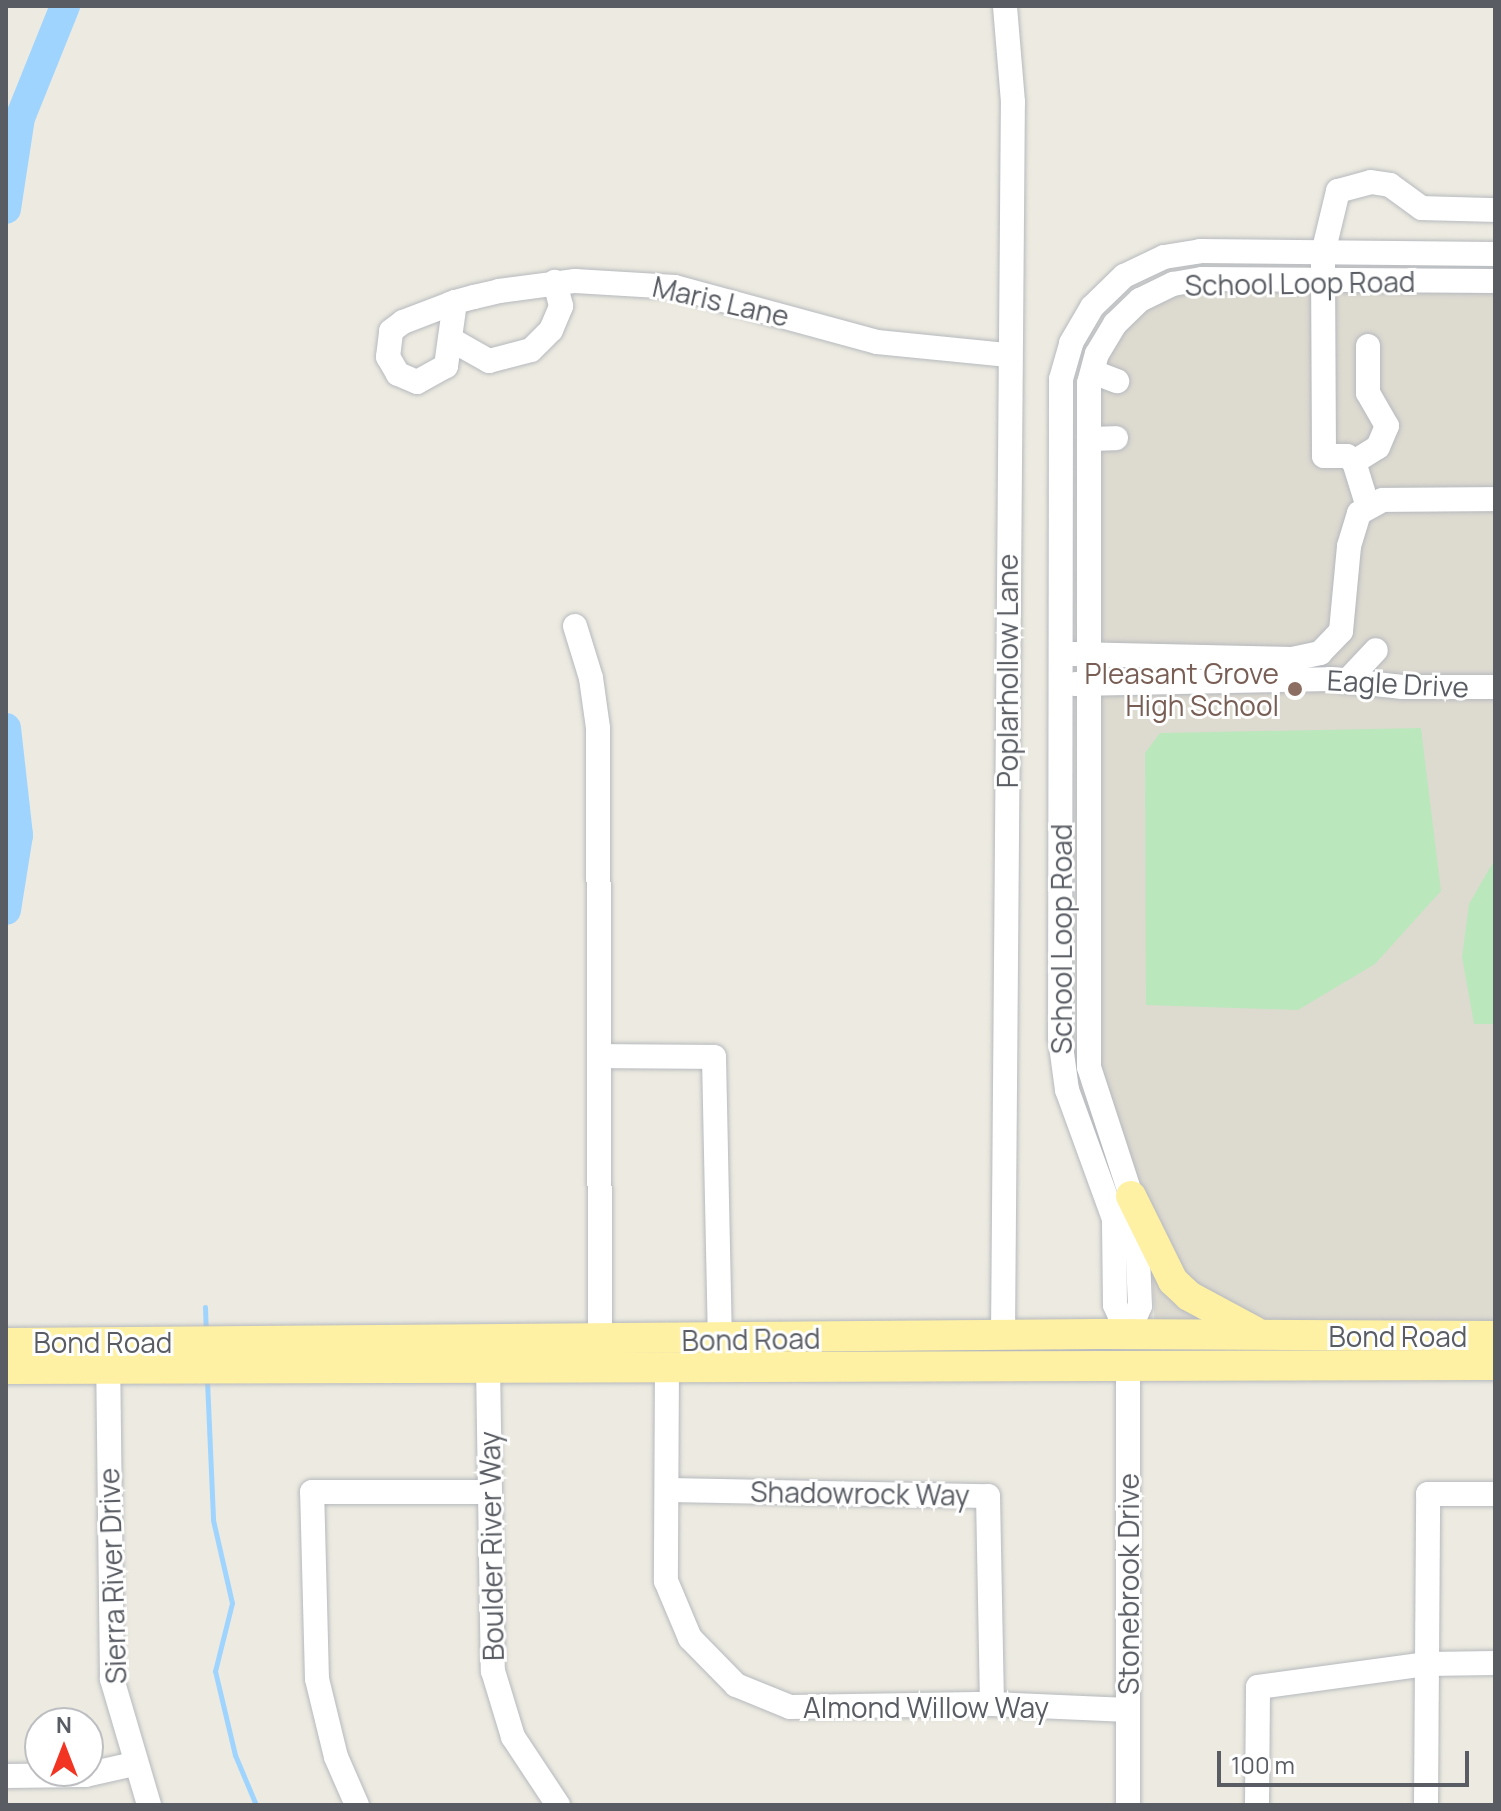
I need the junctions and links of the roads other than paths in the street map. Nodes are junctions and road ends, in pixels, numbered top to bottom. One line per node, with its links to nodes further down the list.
1 (1005, 6): 11 (street, Poplarhollow Lane)
2 (1495, 210): 3 (street)
3 (1323, 253): 4 (street, School Loop Road); 5 (street); 21 (street, School Loop Road)
4 (1495, 254)
5 (1323, 281): 6 (street, School Loop Road); 12 (street, School Loop Road); 16 (street)
6 (1495, 281)
7 (555, 282): 8 (street, Maris Lane); 9 (street); 11 (street, Maris Lane)
8 (455, 302): 9 (street); 9 (street, Maris Lane)
9 (450, 339)
10 (1368, 346): 16 (street)
11 (1008, 355): 32 (street, Poplarhollow Lane)
12 (1093, 372): 13 (street); 15 (street, School Loop Road)
13 (1117, 381)
14 (1116, 438): 15 (street)
15 (1089, 439): 22 (street, School Loop Road)
16 (1354, 462): 18 (street)
17 (1495, 499): 18 (street)
18 (1368, 507): 22 (street, Eagle Drive)
19 (575, 626): 27 (street)
20 (1376, 650): 23 (street)
21 (1061, 654): 22 (street, Eagle Drive); 25 (street, School Loop Road)
22 (1090, 654): 24 (street, School Loop Road)
23 (1347, 681): 24 (street, Eagle Drive); 26 (street, Eagle Drive)
24 (1090, 684): 25 (street, Eagle Drive); 28 (street, School Loop Road)
25 (1061, 685): 38 (street, School Loop Road)
26 (1495, 687)
27 (600, 1056): 34 (street); 35 (street)
28 (1131, 1196): 29 (main road); 30 (street, School Loop Road)
29 (1179, 1286): 30 (street); 31 (main road)
30 (1140, 1289): 38 (street, School Loop Road)
31 (1263, 1335): 33 (main road, Bond Road); 38 (main road, Bond Road)
32 (1003, 1336): 34 (main road, Bond Road); 38 (main road, Bond Road)
33 (1495, 1336)
34 (720, 1340): 36 (main road, Bond Road)
35 (600, 1341): 36 (main road, Bond Road); 39 (main road, Bond Road)
36 (647, 1341): 41 (main road)
37 (6, 1343): 40 (main road, Bond Road)
38 (1128, 1349): 42 (main road, Bond Road); 43 (main road, Bond Road); 51 (street, Stonebrook Drive)
39 (241, 1354): 40 (main road, Bond Road); 41 (main road, Bond Road)
40 (108, 1355): 44 (main road, Bond Road); 52 (street, Sierra River Drive)
41 (488, 1365): 42 (main road, Bond Road); 46 (street, Boulder River Way)
42 (667, 1365): 45 (street, Almond Willow Way)
43 (1495, 1365)
44 (6, 1369)
45 (668, 1490): 50 (street, Almond Willow Way); 50 (street, Shadowrock Way)
46 (489, 1492): 55 (street); 56 (street, Boulder River Way)
47 (1495, 1494): 49 (street)
48 (1495, 1663): 49 (street)
49 (1427, 1664): 58 (street); 59 (street)
50 (992, 1704): 51 (street, Almond Willow Way)
51 (1128, 1710): 57 (street, Stonebrook Drive)
52 (134, 1764): 53 (street); 54 (street, Sierra River Drive)
53 (6, 1776)
54 (149, 1805)
55 (357, 1805)
56 (558, 1805)
57 (1128, 1805)
58 (1257, 1805)
59 (1426, 1805)

